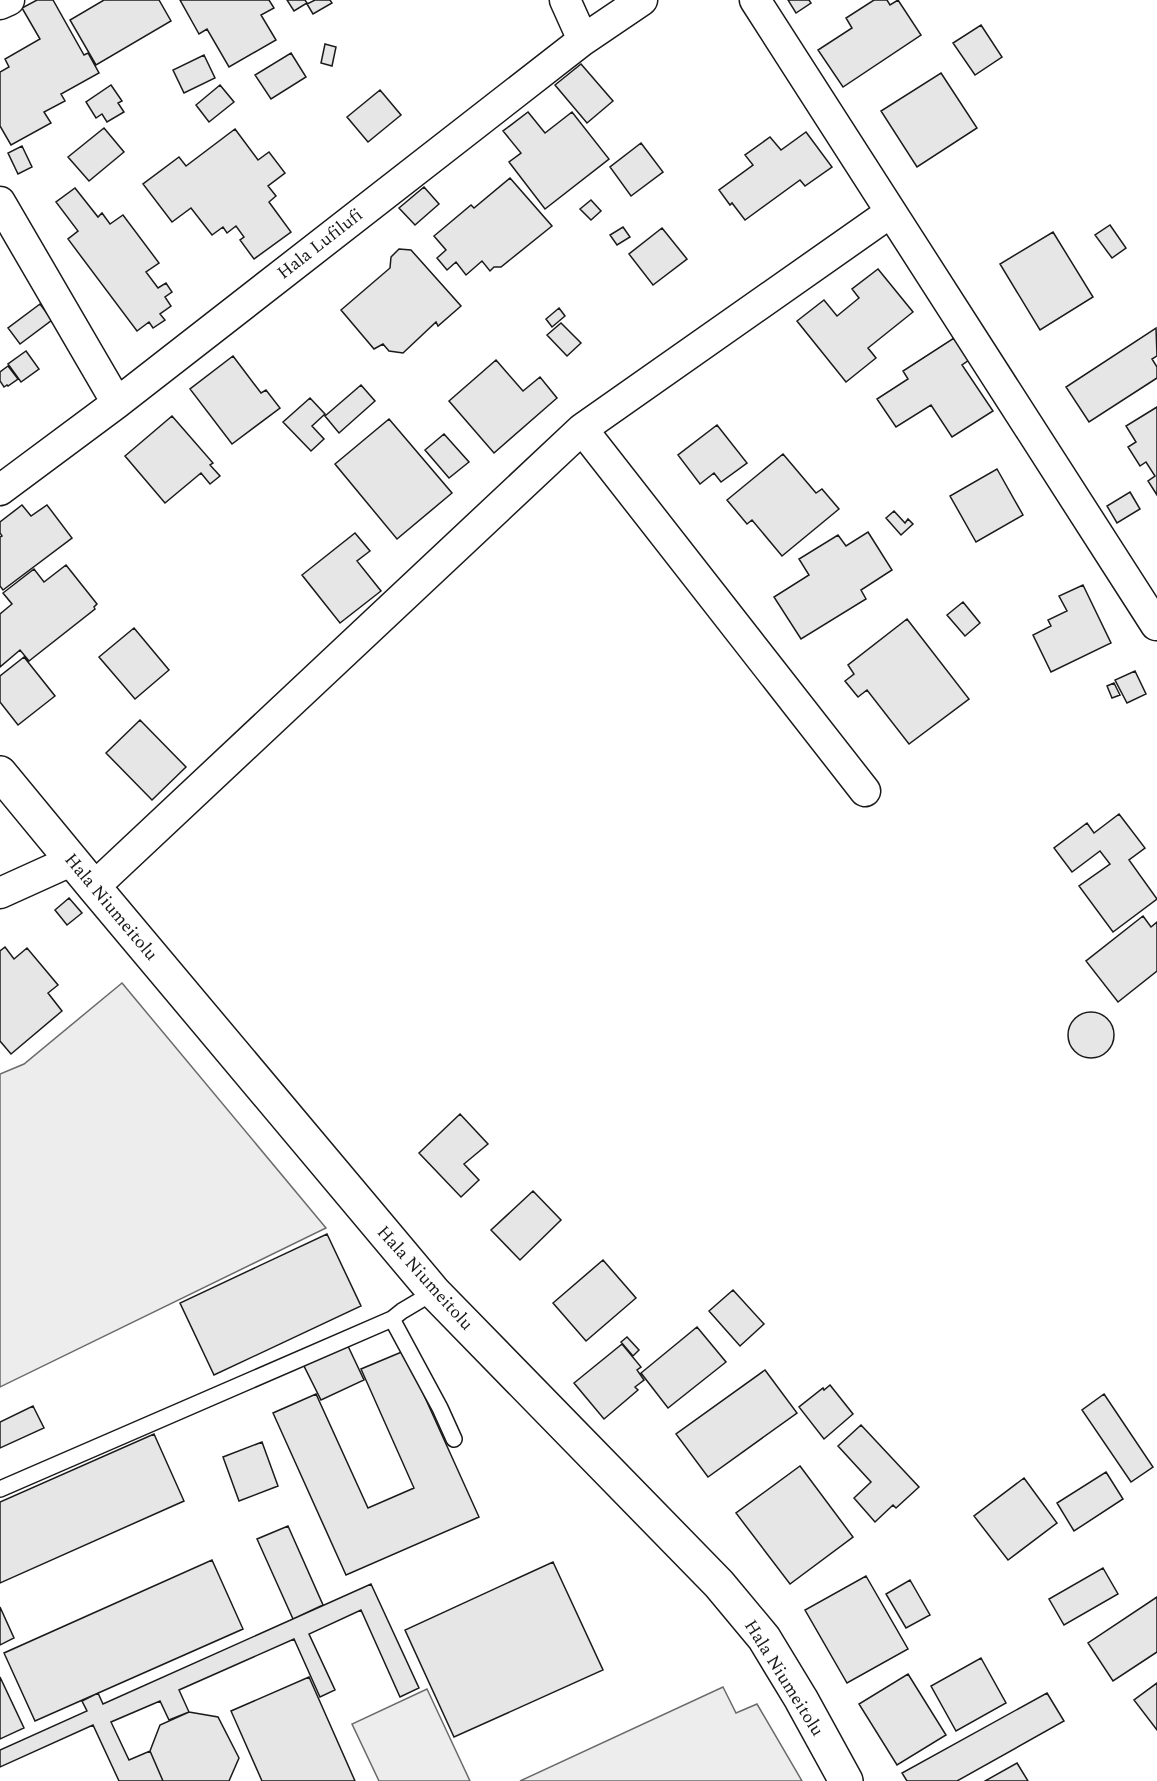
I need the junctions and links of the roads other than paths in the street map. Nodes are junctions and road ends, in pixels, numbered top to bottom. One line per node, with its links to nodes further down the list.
1 (9, 0): 5 (street)
2 (565, 0): 6 (street)
3 (642, 0): 6 (street, Hala Lufilufi)
4 (755, 0): 8 (street)
5 (0, 4)
6 (583, 40): 9 (street, Hala Lufilufi)
7 (0, 202): 9 (street)
8 (891, 212): 10 (street); 12 (street)
9 (117, 402): 11 (street, Hala Lufilufi)
10 (582, 429): 14 (street); 16 (street)
11 (0, 490)
12 (1156, 625)
13 (0, 773): 15 (street, Hala Niumeitolu)
14 (865, 790)
15 (73, 860): 16 (street, Hala Niumeitolu); 17 (street)
16 (94, 887): 18 (street, Hala Niumeitolu)
17 (0, 893)
18 (434, 1292): 19 (lane); 22 (street, Hala Niumeitolu)
19 (392, 1319): 20 (lane); 21 (lane)
20 (454, 1439)
21 (0, 1489)
22 (846, 1781)

